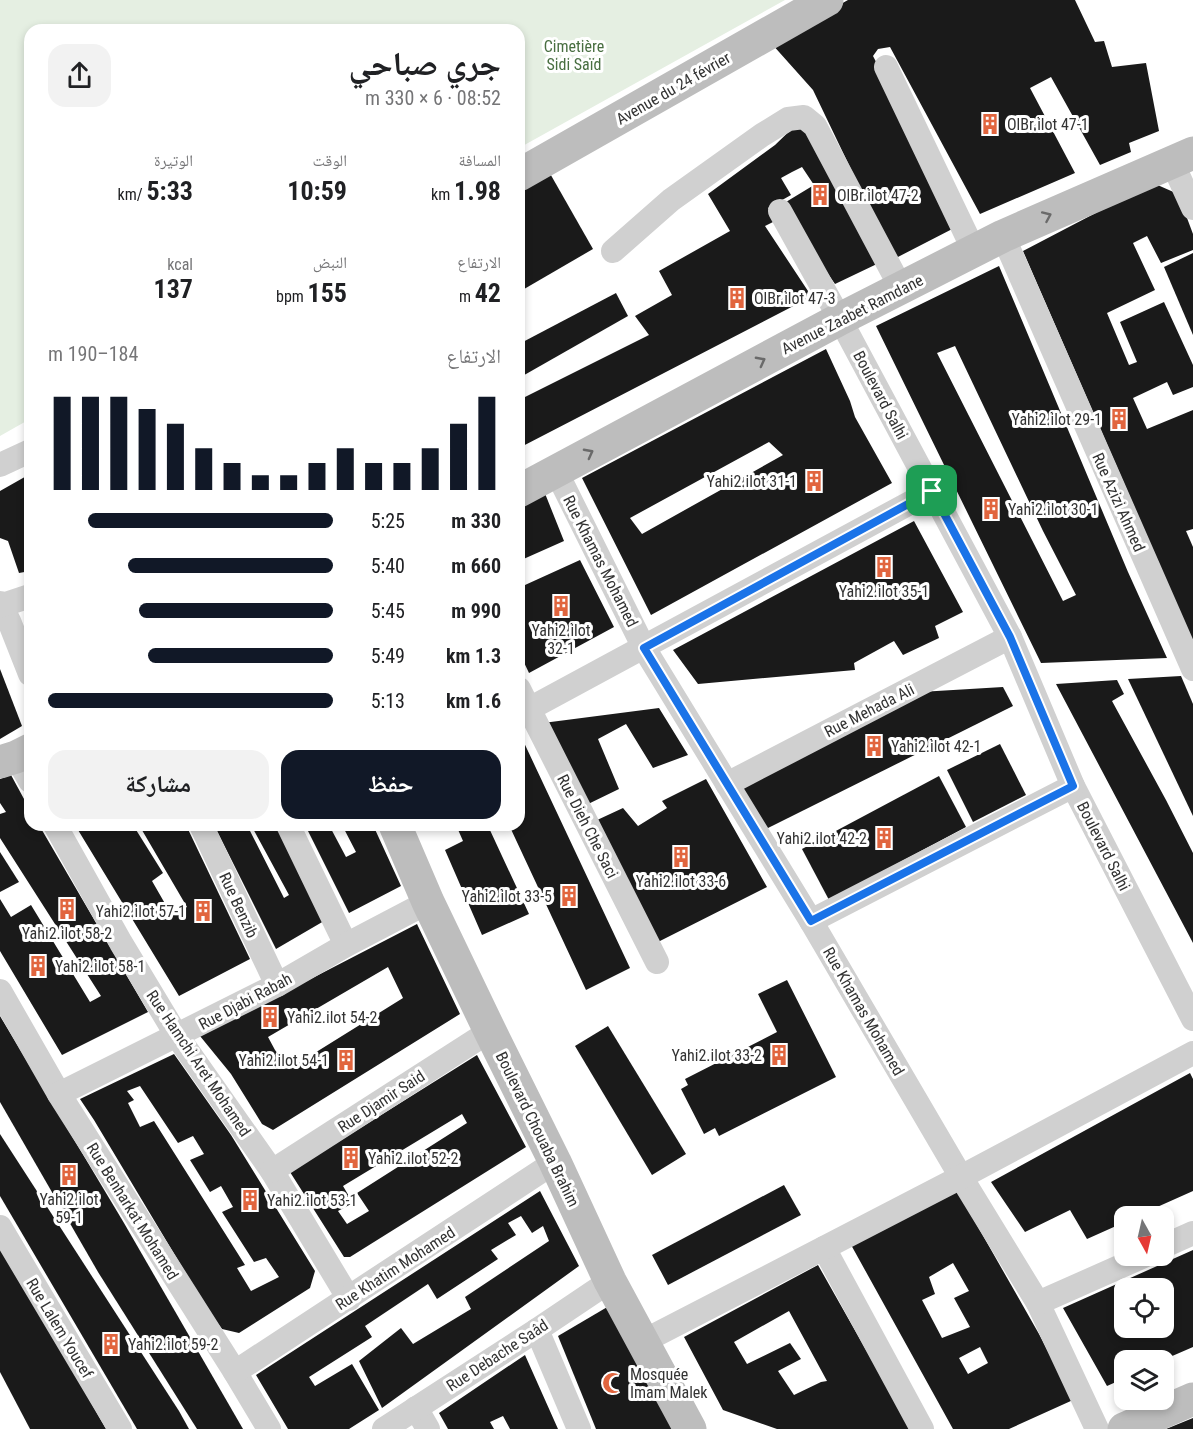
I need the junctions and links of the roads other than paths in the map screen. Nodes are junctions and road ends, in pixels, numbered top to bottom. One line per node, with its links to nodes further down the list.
1 (827, 0): 4 (street, Avenue du 24 février)
2 (886, 67): 8 (street)
3 (1183, 158): 5 (street); 7 (street, Avenue Zaabet Ramdane, one-way to 3)
4 (525, 173)
5 (1193, 208)
6 (780, 211): 11 (street, Boulevard Salhi)
7 (1003, 236): 8 (street, Avenue Zaabet Ramdane); 22 (street, Rue Azizi Ahmed)
8 (974, 250): 10 (street, Avenue Zaabet Ramdane)
9 (613, 251): 10 (street)
10 (901, 288): 11 (street, Avenue Zaabet Ramdane)
11 (840, 319): 14 (street, Avenue Zaabet Ramdane, one-way to 11); 16 (street, Boulevard Salhi)
12 (24, 454): 13 (street)
13 (0, 465)
14 (556, 471): 15 (street, Avenue Zaabet Ramdane); 20 (street, Rue Khamas Mohamed)
15 (525, 488)
16 (932, 491): 19 (street, Boulevard Salhi); 20 (street)
17 (24, 598): 18 (street)
18 (0, 605): 21 (street)
19 (1010, 637): 25 (street, Rue Mehada Ali); 26 (street, Boulevard Salhi)
20 (644, 648): 23 (street); 25 (street, Rue Khamas Mohamed)
21 (24, 659)
22 (1193, 669)
23 (525, 699)
24 (525, 701): 34 (street, Rue Dieh Che Saci)
25 (727, 784): 32 (street, Rue Khamas Mohamed)
26 (1073, 786): 32 (street); 37 (street, Boulevard Salhi)
27 (58, 831): 39 (street, Rue Hamchi Aret Mohamed)
28 (204, 831): 35 (street, Rue Benzib)
29 (291, 831): 33 (street)
30 (398, 831): 31 (street, Boulevard Chouaba Brahim)
31 (428, 902): 33 (street, Rue Djabi Rabah); 38 (street, Boulevard Chouaba Brahim)
32 (811, 921): 44 (street, Rue Khamas Mohamed)
33 (346, 945): 35 (street, Rue Djabi Rabah)
34 (657, 962)
35 (278, 986): 39 (street, Rue Djabi Rabah)
36 (0, 991): 41 (street, Rue Benharkat Mohamed)
37 (1193, 1019)
38 (490, 1031): 42 (street, Boulevard Chouaba Brahim); 43 (street, Rue Djamir Said)
39 (177, 1036): 41 (street, Rue Djabi Rabah); 43 (street, Rue Hamchi Aret Mohamed)
40 (1193, 1053): 44 (street)
41 (59, 1094): 55 (street, Rue Benharkat Mohamed)
42 (555, 1162): 50 (street, Boulevard Chouaba Brahim); 51 (street, Rue Khatim Mohamed)
43 (272, 1171): 51 (street, Rue Hamchi Aret Mohamed)
44 (961, 1177): 48 (street); 52 (street, Rue Khamas Mohamed)
45 (0, 1227): 58 (street, Rue Lalem Youcef)
46 (1193, 1233): 47 (street)
47 (1174, 1242)
48 (824, 1248): 54 (street); 64 (street)
49 (1121, 1266): 52 (street)
50 (610, 1281): 53 (street, Rue Debache Saâd); 54 (street, Boulevard Chouaba Brahim)
51 (349, 1299): 55 (street, Rue Khatim Mohamed)
52 (1038, 1303): 65 (street, Rue Khamas Mohamed)
53 (537, 1330): 57 (street, Rue Debache Saâd); 62 (street)
54 (642, 1342): 63 (street, Boulevard Chouaba Brahim)
55 (235, 1372): 59 (street, Rue Benharkat Mohamed)
56 (1193, 1399): 66 (street)
57 (416, 1408): 60 (street, Rue Debache Saâd); 61 (street)
58 (120, 1429)
59 (269, 1429)
60 (384, 1429)
61 (428, 1429)
62 (579, 1429)
63 (690, 1429)
64 (922, 1429)
65 (1097, 1429)
66 (1124, 1429)

